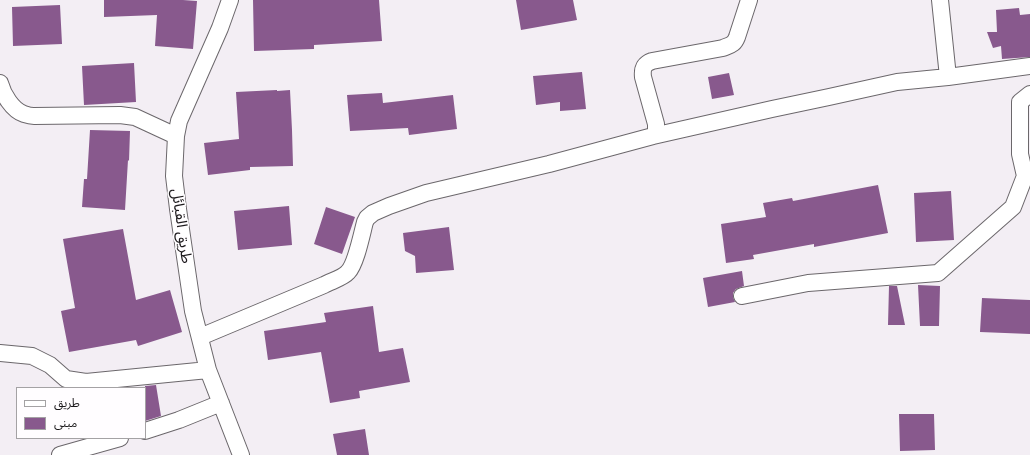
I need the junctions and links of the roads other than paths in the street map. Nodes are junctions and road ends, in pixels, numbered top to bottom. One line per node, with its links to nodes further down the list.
1 (230, 0): 8 (street, طريق القبائل)
2 (749, 0): 9 (street)
3 (940, 0): 5 (street)
4 (1030, 66): 5 (street)
5 (948, 77): 9 (street)
6 (0, 83): 8 (street)
7 (1030, 94): 10 (street)
8 (176, 136): 11 (street, طريق القبائل)
9 (654, 136): 11 (street)
10 (742, 296)
11 (200, 338): 13 (street, طريق القبائل)
12 (0, 353): 13 (street)
13 (208, 370): 14 (street, طريق القبائل)
14 (221, 403): 15 (street); 18 (street, طريق القبائل)
15 (146, 431)
16 (116, 439): 17 (street)
17 (60, 455)
18 (241, 455)

